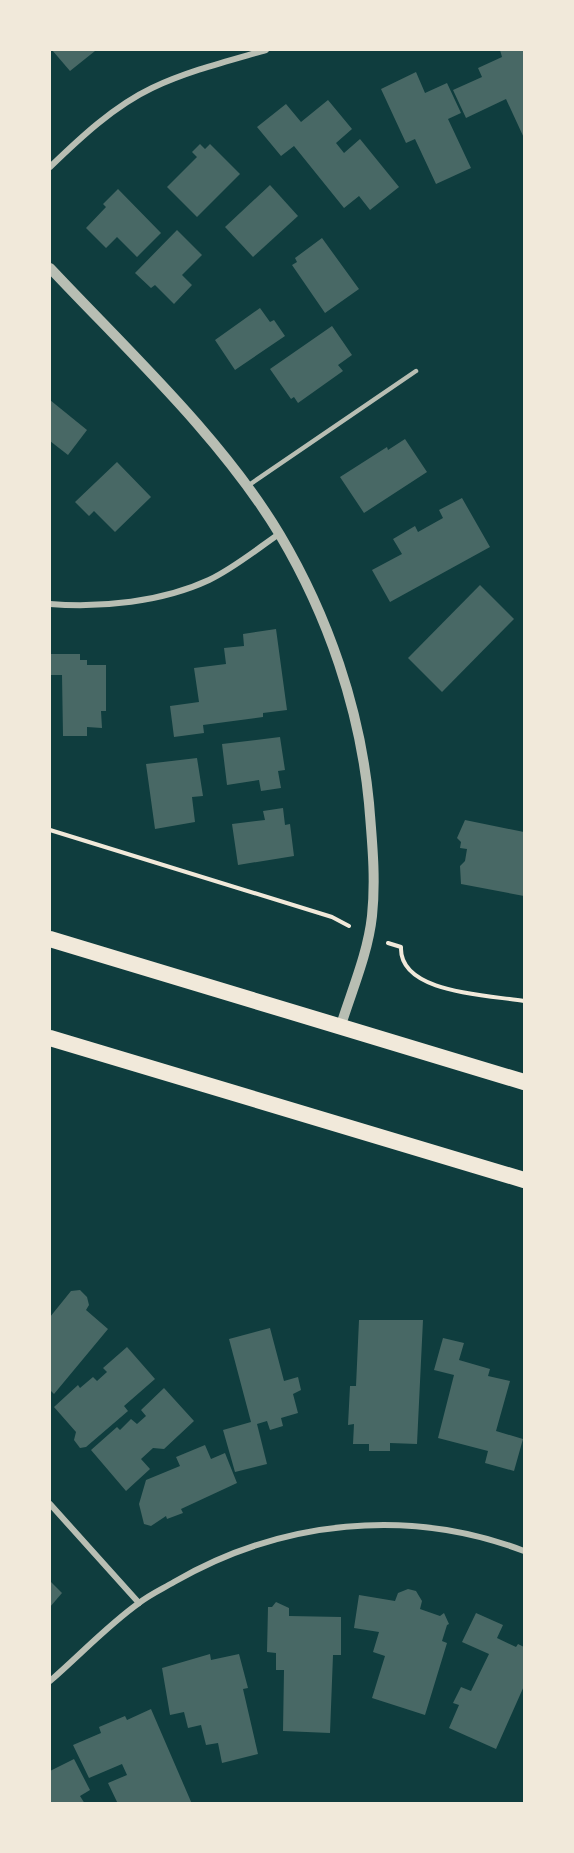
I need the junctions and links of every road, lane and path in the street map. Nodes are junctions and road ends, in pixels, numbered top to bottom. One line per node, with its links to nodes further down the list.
1 (266, 50): 2 (street)
2 (50, 167)
3 (50, 268): 5 (street)
4 (416, 371): 5 (lane)
5 (246, 487): 6 (street)
6 (279, 534): 7 (street); 9 (street)
7 (50, 604)
8 (50, 830): 9 (path)
9 (368, 936): 11 (path); 12 (street)
10 (50, 939): 12 (highway)
11 (525, 1001)
12 (341, 1025): 14 (highway)
13 (50, 1038): 15 (highway)
14 (525, 1082)
15 (525, 1180)
16 (50, 1504): 18 (street)
17 (525, 1551): 18 (street)
18 (139, 1603): 19 (street)
19 (50, 1681)

